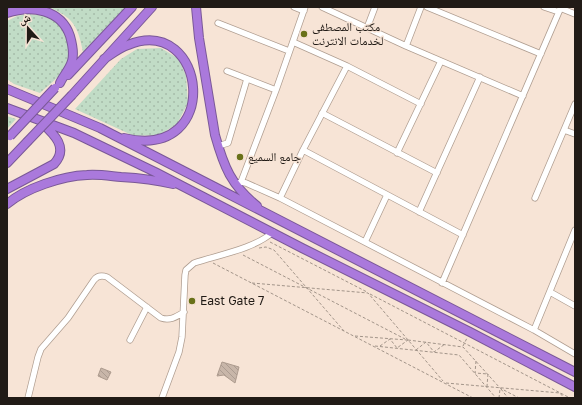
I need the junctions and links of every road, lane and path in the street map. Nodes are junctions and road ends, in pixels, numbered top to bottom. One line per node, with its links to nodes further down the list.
1 (132, 7): 26 (highway)
2 (152, 7): 20 (highway)
3 (196, 7): 39 (highway)
4 (294, 7): 10 (street)
5 (322, 7): 15 (street)
6 (375, 7): 15 (street)
7 (421, 7): 17 (street)
8 (427, 7): 19 (street)
9 (544, 7): 11 (street)
10 (305, 9): 16 (street)
11 (560, 9): 13 (street); 19 (street)
12 (7, 13): 26 (highway)
13 (575, 14)
14 (218, 23): 18 (street)
15 (367, 28): 17 (street)
16 (293, 42): 18 (street); 22 (street)
17 (406, 46): 21 (street)
18 (289, 51): 28 (street)
19 (541, 54): 29 (street)
20 (104, 59): 35 (highway); 42 (highway, bridge)
21 (441, 61): 24 (street); 30 (street)
22 (347, 66): 30 (street); 33 (street)
23 (227, 71): 25 (street)
24 (480, 77): 29 (street); 43 (street)
25 (246, 79): 28 (street); 39 (street)
26 (57, 85): 38 (highway, bridge)
27 (7, 88): 35 (highway)
28 (276, 90): 44 (street)
29 (522, 96): 55 (street)
30 (421, 104): 41 (street)
31 (575, 104): 36 (street)
32 (7, 108): 34 (highway)
33 (322, 113): 40 (street); 41 (street)
34 (33, 117): 45 (highway); 46 (highway)
35 (100, 128): 52 (highway)
36 (564, 130): 37 (street); 49 (street)
37 (575, 134)
38 (9, 138)
39 (218, 146): 44 (highway)
40 (303, 150): 47 (street); 48 (street)
41 (397, 152): 43 (street)
42 (7, 163)
43 (437, 172): 51 (street)
44 (238, 183): 48 (street); 52 (highway)
45 (7, 189)
46 (190, 190): 50 (highway); 54 (highway)
47 (387, 196): 51 (street); 57 (street)
48 (280, 198): 57 (street)
49 (535, 198)
50 (7, 204)
51 (418, 212): 55 (street)
52 (278, 220): 87 (highway)
53 (575, 230): 64 (street)
54 (273, 232): 56 (street); 71 (highway)
55 (463, 235): 62 (street)
56 (264, 239): 65 (path); 68 (street)
57 (365, 242): 62 (street)
58 (256, 249): 63 (path)
59 (241, 253): 63 (path)
60 (211, 261): 61 (path)
61 (251, 283): 63 (path); 70 (path)
62 (442, 283): 69 (street)
63 (306, 287): 65 (path); 70 (path); 75 (path)
64 (550, 292): 66 (street); 69 (street)
65 (368, 293): 75 (path); 77 (path)
66 (575, 306)
67 (147, 307): 68 (street); 74 (street); 95 (street)
68 (184, 312): 96 (street)
69 (534, 330): 85 (street)
70 (344, 331): 72 (path)
71 (470, 332): 77 (path); 92 (highway)
72 (352, 336): 73 (path); 79 (path)
73 (390, 338): 75 (path); 81 (path); 82 (path)
74 (130, 340)
75 (408, 340): 76 (path); 82 (path); 83 (path)
76 (426, 342): 78 (path); 83 (path); 84 (path)
77 (464, 343): 80 (path); 94 (path)
78 (445, 344): 80 (path); 84 (path)
79 (373, 346): 81 (path); 90 (path)
80 (463, 346): 86 (path)
81 (380, 347): 82 (path)
82 (397, 348): 83 (path)
83 (416, 350): 84 (path); 90 (path)
84 (434, 352): 88 (path)
85 (575, 354)
86 (476, 360): 88 (path); 89 (path)
87 (575, 372)
88 (474, 373): 89 (path); 91 (path)
89 (488, 374): 91 (path); 93 (path)
90 (445, 383): 91 (path); 97 (path)
91 (486, 387): 93 (path); 98 (path)
92 (575, 387)
93 (500, 388): 94 (path); 99 (path); 100 (path); 101 (path)
94 (560, 393): 102 (path); 103 (path)
95 (28, 398)
96 (162, 398)
97 (473, 398)
98 (496, 398)
99 (500, 398)
100 (508, 398)
101 (519, 398)
102 (564, 398)
103 (570, 398)

